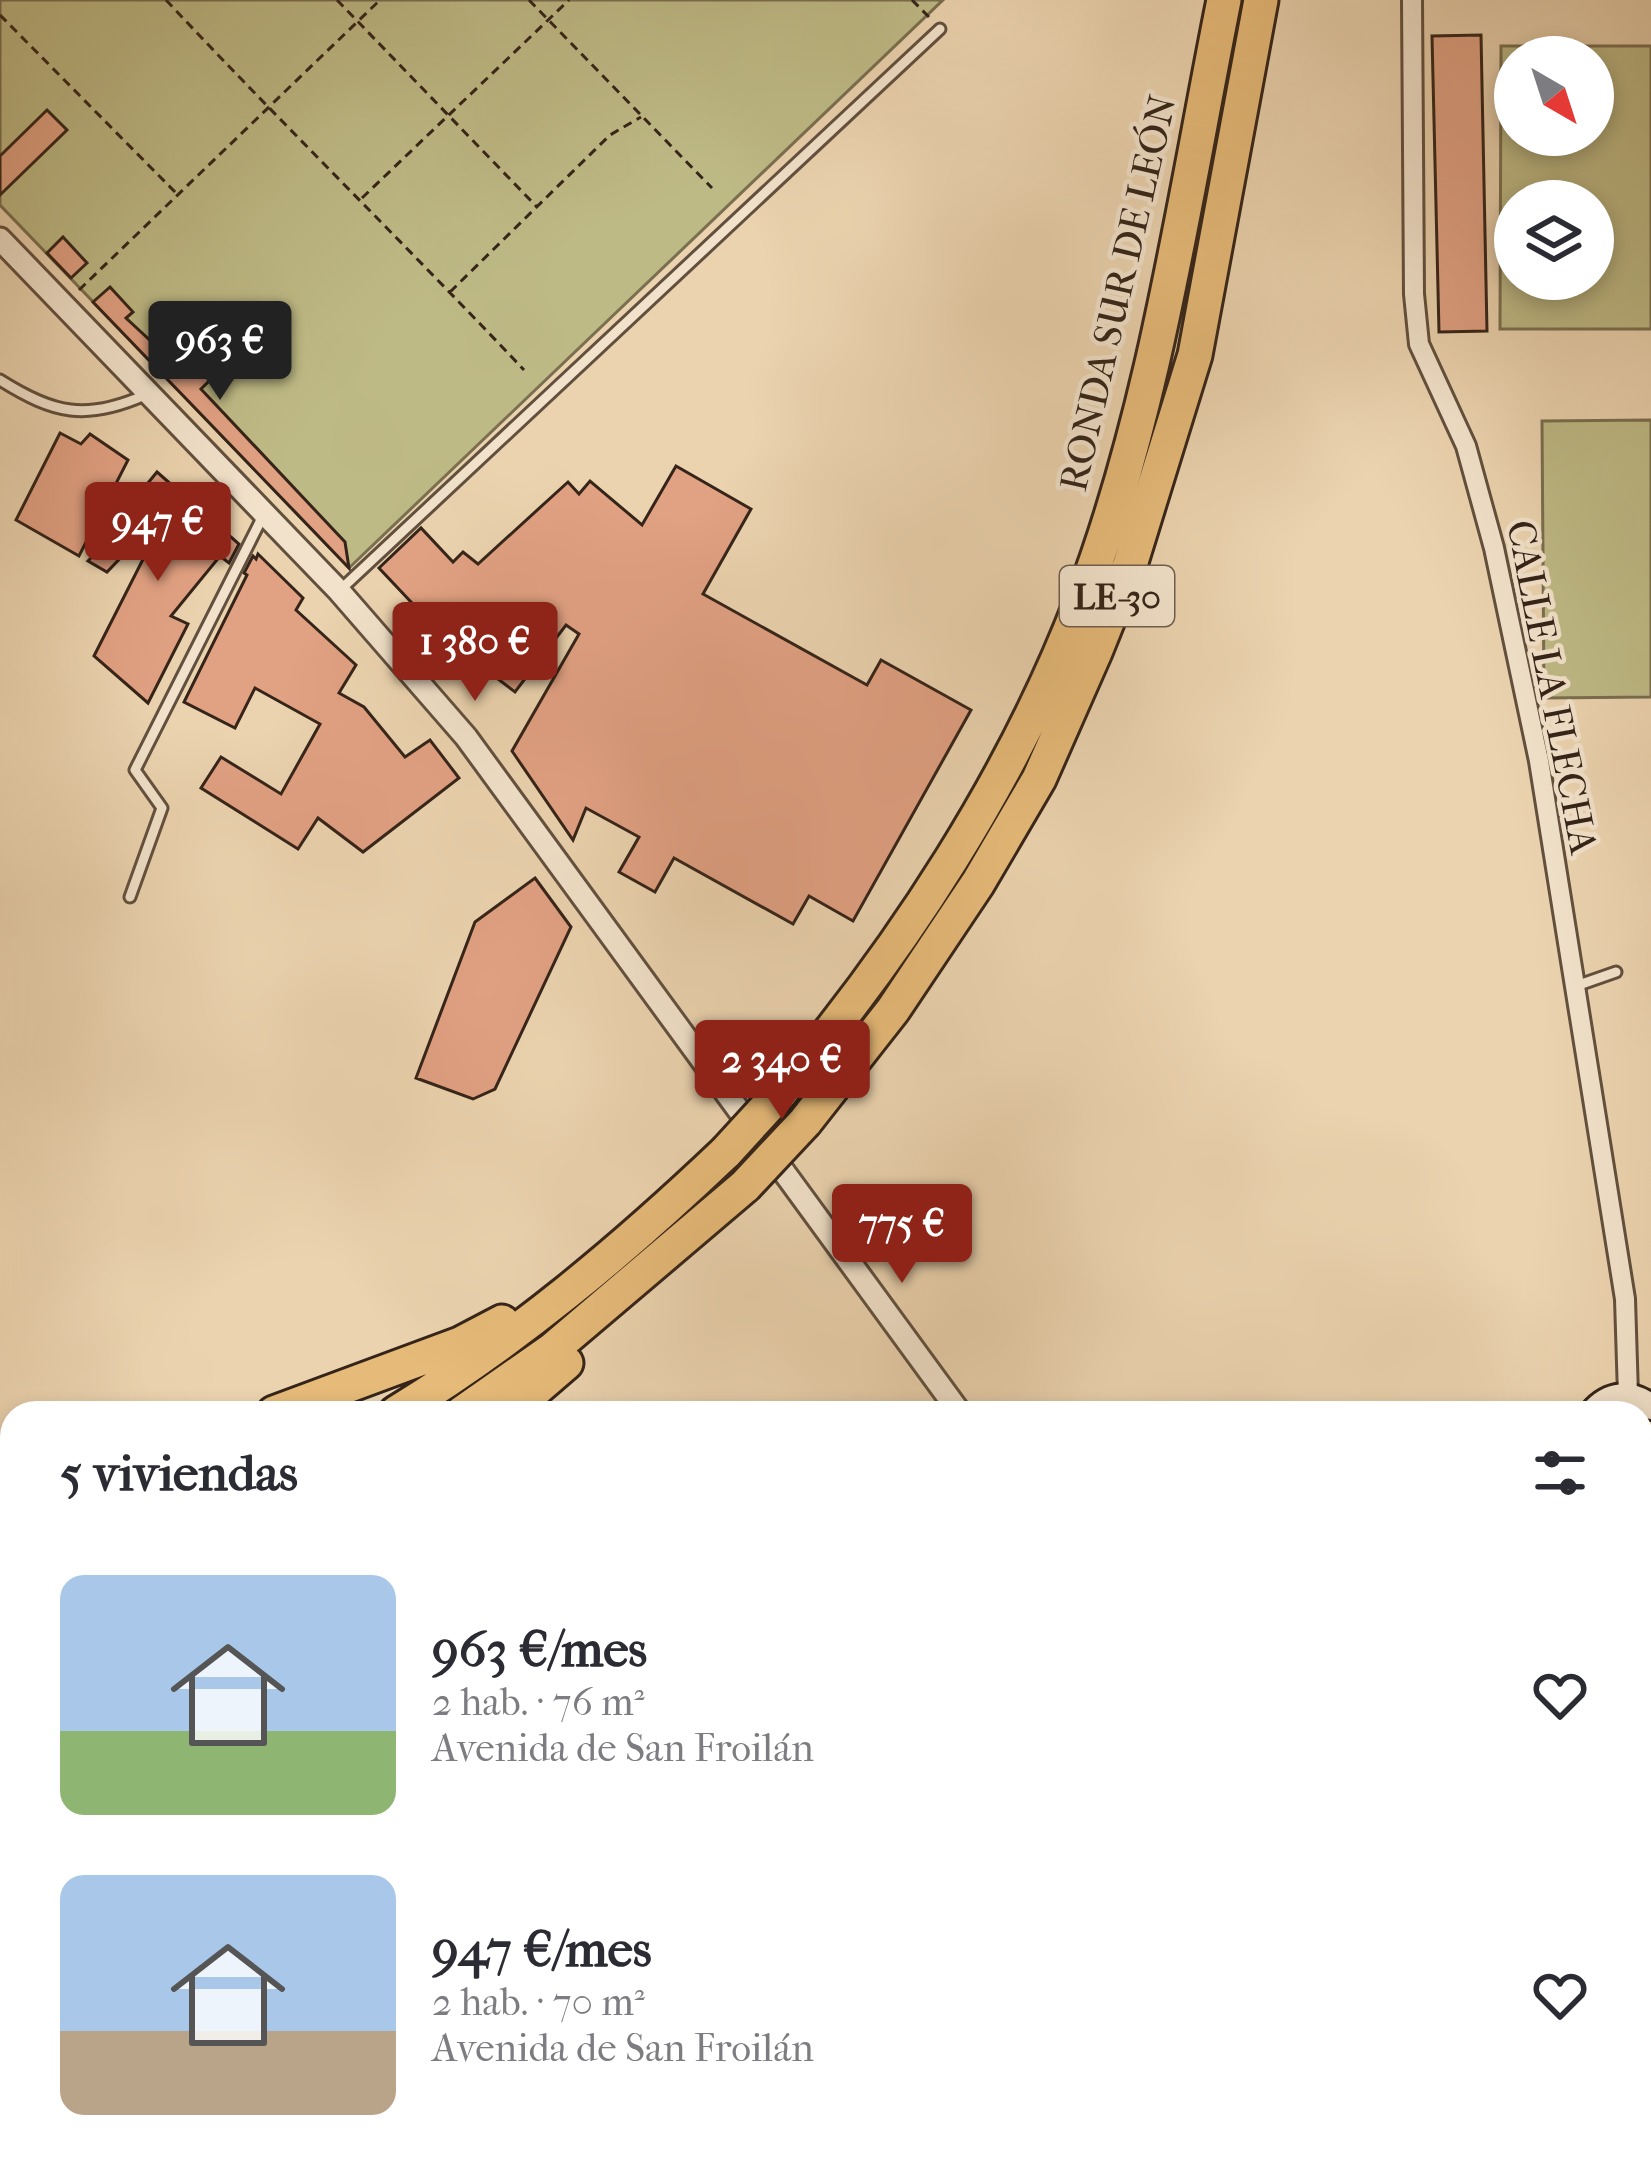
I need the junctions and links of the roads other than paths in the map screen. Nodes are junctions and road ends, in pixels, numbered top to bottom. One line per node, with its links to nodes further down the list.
1 (1224, 0): 14 (highway, RONDA SUR DE LEÓN / LE-30, bridge)
2 (1261, 0): 13 (highway, RONDA SUR DE LEÓN / LE-30, bridge)
3 (1412, 0): 12 (street, CALLE LA FLECHA)
4 (940, 29): 9 (lane)
5 (0, 239): 7 (street)
6 (0, 380): 7 (lane)
7 (148, 394): 8 (street)
8 (264, 514): 9 (street); 10 (lane)
9 (339, 591): 20 (street)
10 (130, 898)
11 (1616, 972): 12 (lane)
12 (1576, 986): 15 (street, CALLE LA FLECHA)
13 (700, 1227): 18 (highway, RONDA SUR DE LEÓN / LE-30); 19 (highway)
14 (599, 1270): 16 (highway); 17 (highway, RONDA SUR DE LEÓN / LE-30)
15 (1628, 1395): 21 (main road); 22 (main road)
16 (306, 1401)
17 (416, 1401)
18 (479, 1401)
19 (522, 1401)
20 (951, 1401)
21 (1605, 1401)
22 (1640, 1401)

